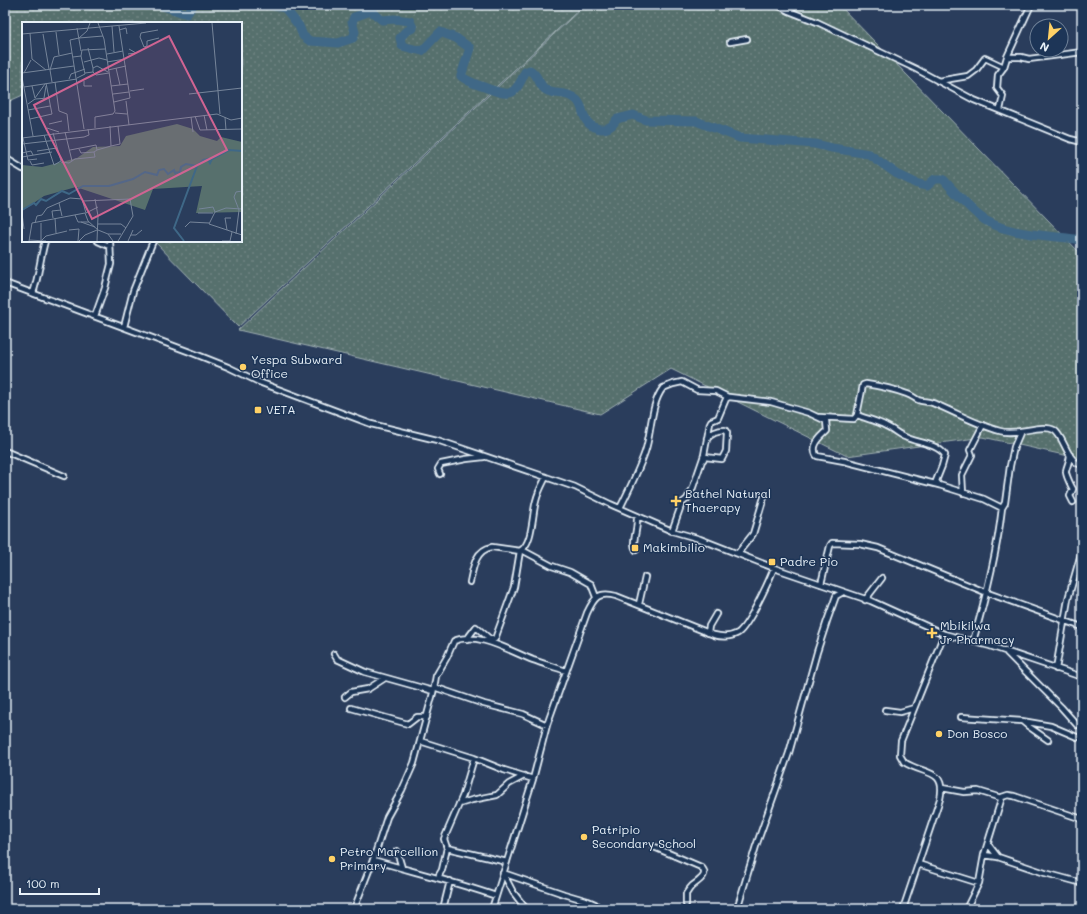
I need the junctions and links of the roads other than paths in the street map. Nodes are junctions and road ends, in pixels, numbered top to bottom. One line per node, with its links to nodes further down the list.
1 (780, 5): 8 (street)
2 (1031, 5): 6 (street)
3 (747, 39): 4 (street)
4 (730, 42)
5 (1082, 52): 6 (street)
6 (1007, 57): 7 (street)
7 (1004, 66): 8 (street); 9 (street)
8 (938, 81): 9 (street)
9 (1000, 110): 10 (street)
10 (1082, 142)
11 (5, 158): 12 (street)
12 (22, 168)
13 (45, 242): 17 (street)
14 (153, 242): 19 (street)
15 (110, 243): 18 (street)
16 (5, 283): 17 (street)
17 (33, 293): 18 (street)
18 (95, 316): 19 (street)
19 (124, 327): 28 (street)
20 (728, 397): 22 (street); 25 (street); 38 (street)
21 (857, 416): 22 (street); 23 (street); 34 (street)
22 (819, 417): 34 (street)
23 (984, 426): 24 (street); 35 (street)
24 (1020, 432): 27 (street); 39 (street)
25 (707, 439): 29 (street); 29 (street)
26 (5, 451): 32 (street)
27 (1070, 455): 30 (street); 37 (street)
28 (485, 457): 31 (street); 33 (street)
29 (701, 461): 41 (street)
30 (1082, 465)
31 (440, 474)
32 (64, 476)
33 (546, 477): 38 (street); 42 (street)
34 (939, 485): 35 (street)
35 (963, 492): 39 (street)
36 (764, 497): 45 (street)
37 (1073, 502)
38 (620, 508): 40 (street)
39 (1002, 508): 54 (street)
40 (637, 516): 41 (street); 43 (street)
41 (672, 531): 45 (street)
42 (521, 550): 51 (street); 55 (street); 63 (street)
43 (636, 550)
44 (1082, 550): 46 (street)
45 (738, 553): 48 (street)
46 (1077, 565): 47 (street); 59 (street)
47 (1082, 567)
48 (774, 568): 52 (street); 61 (street)
49 (645, 577): 57 (street)
50 (882, 578): 56 (street)
51 (470, 582)
52 (821, 584): 53 (street); 54 (street)
53 (843, 592): 56 (street); 116 (street)
54 (985, 592): 59 (street); 64 (street)
55 (596, 597): 57 (street); 68 (street)
56 (865, 600): 62 (street)
57 (640, 604): 61 (street)
58 (716, 614): 61 (street)
59 (1064, 620): 60 (street); 67 (street)
60 (1082, 627)
61 (708, 633)
62 (944, 634): 64 (street); 74 (street)
63 (467, 639): 68 (street); 71 (street)
64 (973, 641): 65 (street)
65 (1006, 652): 67 (street); 80 (street)
66 (334, 654): 70 (street)
67 (1056, 669): 69 (street)
68 (566, 671): 79 (street)
69 (1082, 677)
70 (385, 678): 71 (street); 72 (street)
71 (434, 689): 77 (street); 79 (street)
72 (345, 697)
73 (351, 708): 77 (street)
74 (914, 708): 75 (street); 87 (street)
75 (885, 710)
76 (961, 716): 78 (street)
77 (427, 717): 83 (street)
78 (1022, 721): 81 (street); 82 (street)
79 (547, 725): 86 (street)
80 (1077, 725)
81 (1077, 738)
82 (1048, 740)
83 (420, 741): 84 (street); 97 (street)
84 (474, 758): 85 (street); 89 (street)
85 (524, 776): 86 (street); 89 (street)
86 (533, 779): 98 (street)
87 (942, 788): 88 (street); 99 (street)
88 (1002, 798): 90 (street); 91 (street)
89 (460, 804): 93 (street)
90 (1082, 818)
91 (988, 844): 95 (street); 96 (street)
92 (654, 847): 107 (street)
93 (447, 848): 98 (street); 102 (street)
94 (397, 851): 100 (street)
95 (984, 855): 96 (street); 104 (street)
96 (998, 857): 105 (street)
97 (373, 860): 100 (street); 108 (street)
98 (507, 862): 101 (street)
99 (918, 864): 104 (street); 117 (street)
100 (402, 868): 102 (street)
101 (503, 873): 106 (street); 114 (street); 115 (street)
102 (440, 878): 103 (street)
103 (450, 881): 106 (street); 112 (street)
104 (979, 883): 109 (street)
105 (1082, 883)
106 (496, 896): 113 (street)
107 (686, 904)
108 (355, 908)
109 (969, 908)
110 (272, 909): 111 (street)
111 (276, 909)
112 (443, 909)
113 (492, 909)
114 (526, 909)
115 (600, 909)
116 (737, 909)
117 (904, 909)

